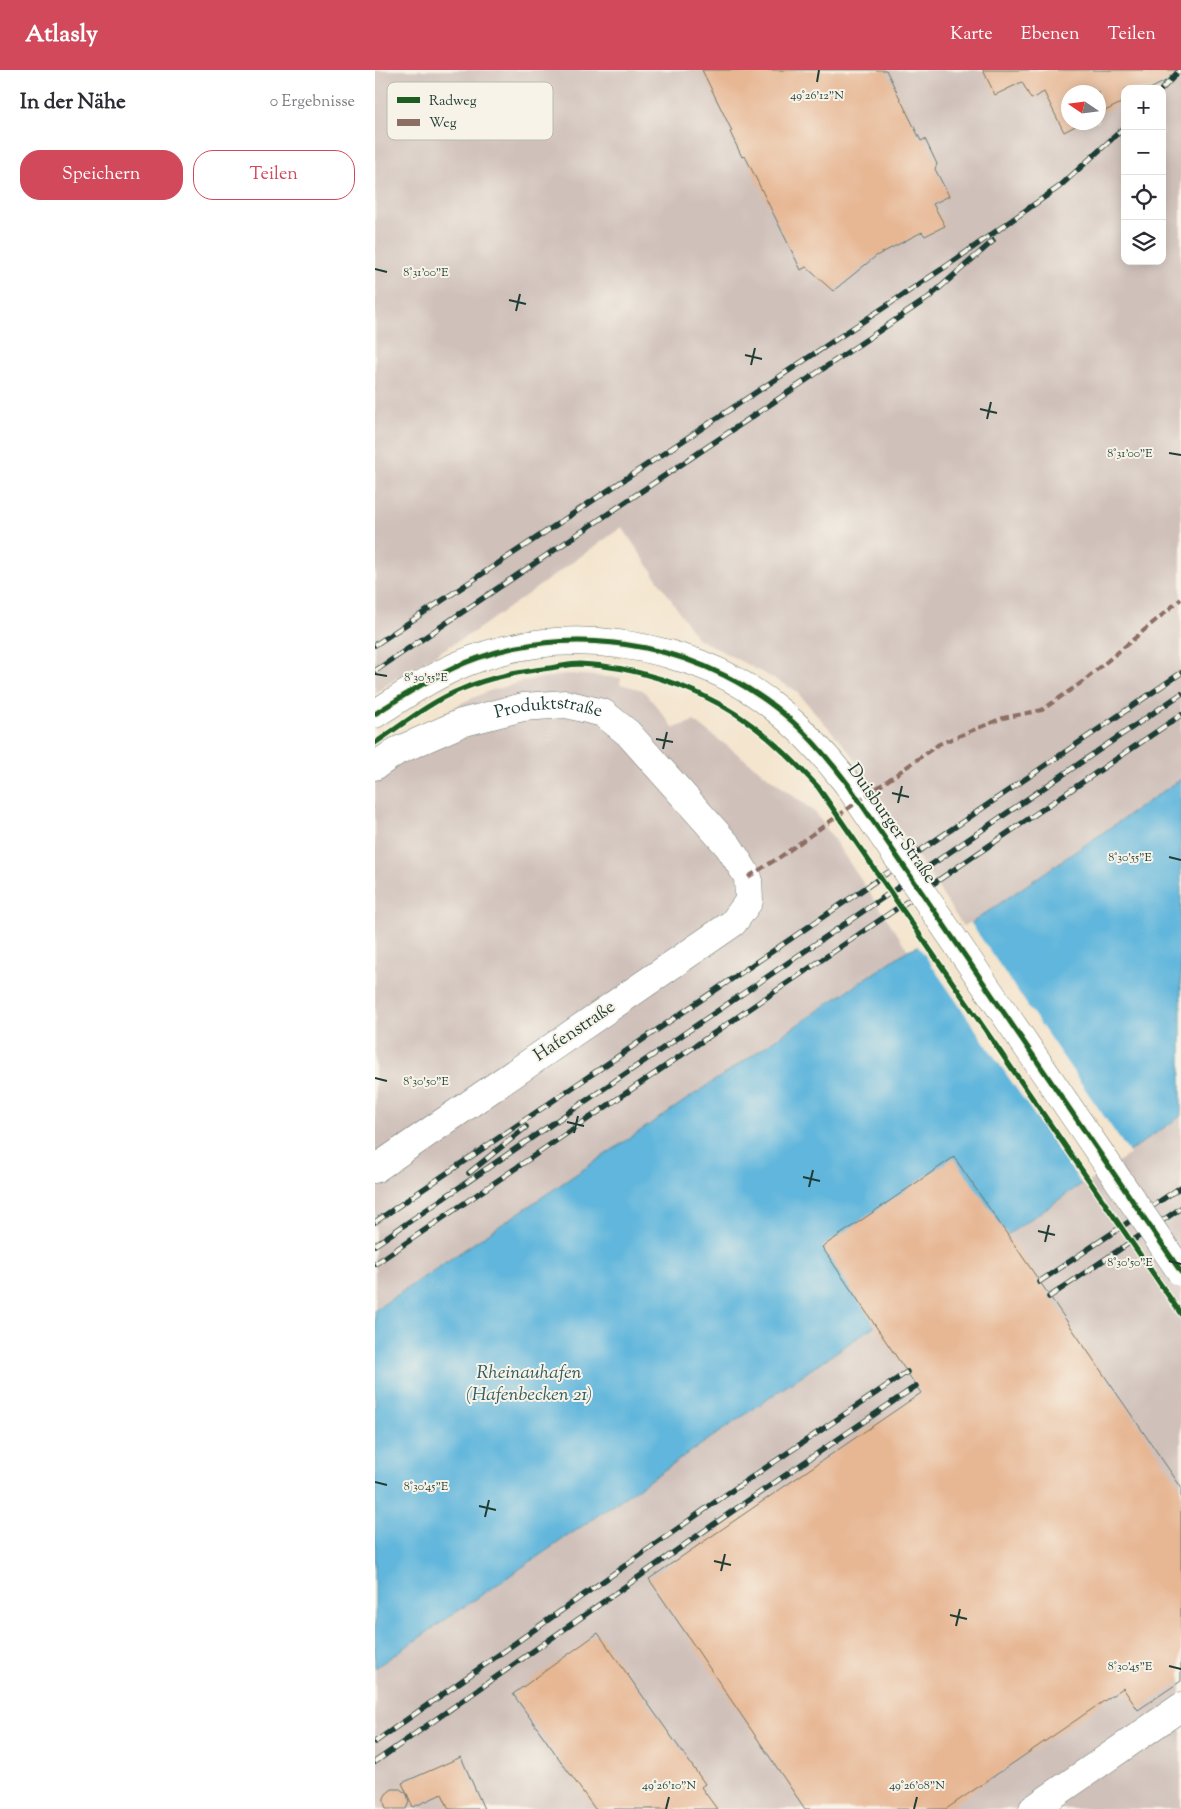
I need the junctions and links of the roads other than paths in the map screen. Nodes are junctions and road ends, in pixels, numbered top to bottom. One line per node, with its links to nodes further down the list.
1 (375, 714): 5 (street, Duisburger Straße, bridge)
2 (375, 766): 3 (street, Produktstraße)
3 (749, 877): 4 (street, Hafenstraße)
4 (375, 1169)
5 (1181, 1272)
6 (1181, 1707): 7 (street)
7 (1033, 1809)

